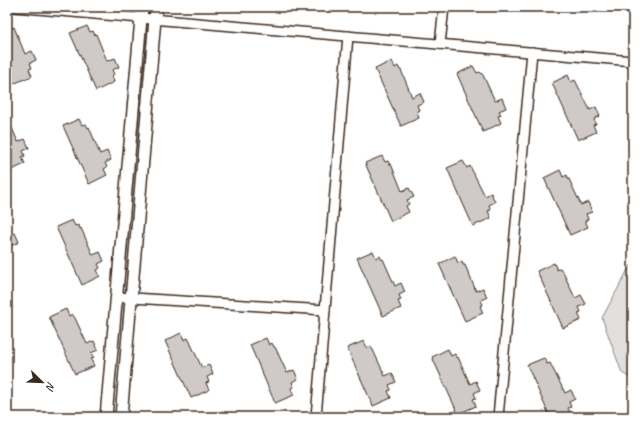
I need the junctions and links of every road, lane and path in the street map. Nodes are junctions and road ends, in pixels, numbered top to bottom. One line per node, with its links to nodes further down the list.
1 (14, 7): 4 (street)
2 (156, 7): 5 (street)
3 (444, 7): 7 (street)
4 (142, 13): 5 (street); 10 (street)
5 (155, 19): 6 (street); 11 (street)
6 (348, 36): 7 (street); 12 (street)
7 (440, 44): 8 (street)
8 (532, 52): 9 (street); 16 (street)
9 (633, 61)
10 (117, 297): 11 (street); 13 (street)
11 (131, 297): 12 (street); 14 (street)
12 (325, 310): 15 (street)
13 (106, 417)
14 (121, 417)
15 (316, 417)
16 (498, 417)

